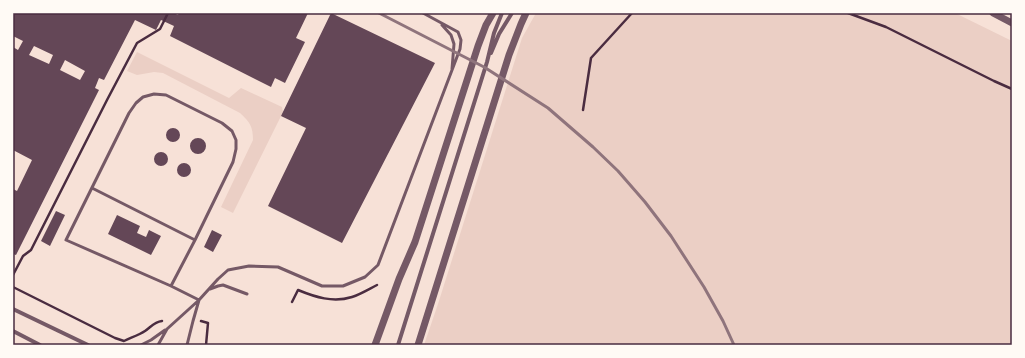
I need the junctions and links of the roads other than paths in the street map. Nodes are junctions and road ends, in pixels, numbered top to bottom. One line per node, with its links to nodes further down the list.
1 (423, 13): 7 (lane)
2 (493, 13): 25 (street)
3 (502, 13): 9 (street)
4 (512, 13): 9 (street)
5 (526, 13): 27 (street)
6 (993, 13): 8 (street)
7 (439, 22): 10 (lane); 10 (lane)
8 (1012, 23)
9 (487, 62): 26 (street)
10 (451, 74): 14 (lane)
11 (92, 188): 12 (lane); 12 (lane); 13 (lane)
12 (195, 240): 13 (lane)
13 (171, 286): 16 (lane)
14 (208, 290): 15 (lane); 16 (lane)
15 (247, 294)
16 (199, 300): 18 (lane); 24 (lane)
17 (13, 309): 21 (street)
18 (167, 329): 22 (lane); 23 (lane)
19 (13, 331): 20 (street)
20 (40, 345)
21 (88, 345)
22 (141, 345)
23 (158, 345)
24 (187, 345)
25 (376, 345)
26 (398, 345)
27 (418, 345)

